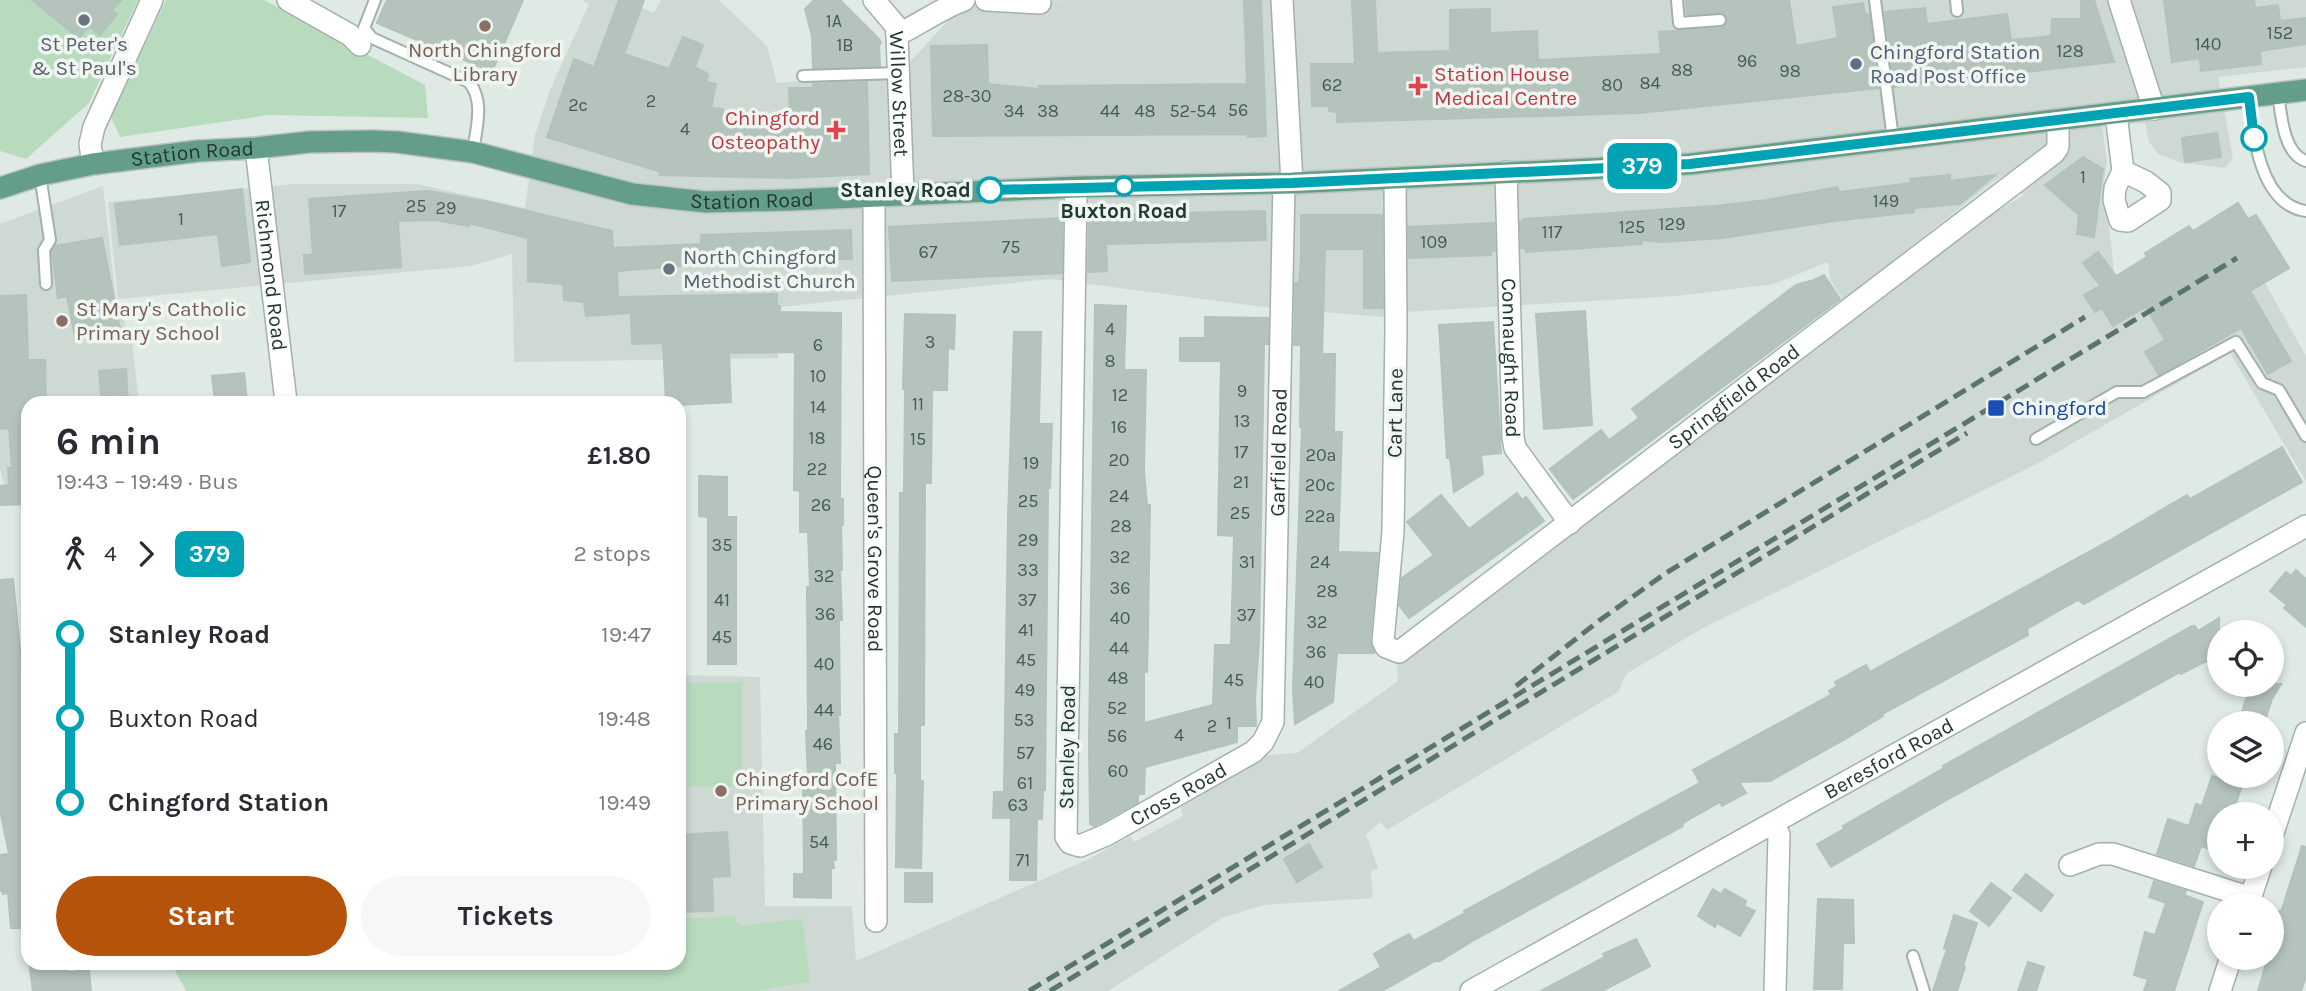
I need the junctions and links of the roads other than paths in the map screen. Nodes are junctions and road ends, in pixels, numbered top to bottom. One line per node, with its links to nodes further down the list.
1 (152, 0): 27 (street)
2 (288, 0): 14 (street)
3 (375, 0): 25 (lane)
4 (874, 0): 13 (street, Willow Street)
5 (964, 0): 13 (street)
6 (986, 0): 11 (street)
7 (1282, 0): 32 (street)
8 (1677, 0): 12 (lane)
9 (1875, 0): 23 (lane)
10 (2119, 0): 20 (street)
11 (1040, 3)
12 (1720, 20)
13 (897, 35): 15 (street, Willow Street)
14 (360, 45)
15 (899, 73): 16 (lane); 35 (street, Willow Street)
16 (803, 76)
17 (2306, 90): 18 (main road, Station Road)
18 (2278, 93): 19 (main road, Station Road); 26 (lane)
19 (2249, 97): 20 (main road, Station Road); 37 (lane)
20 (2154, 109): 21 (main road, Station Road)
21 (2116, 114): 22 (main road, Station Road); 29 (street)
22 (2058, 121): 23 (main road, Station Road); 42 (street, Springfield Road)
23 (1893, 139): 28 (main road, Station Road)
24 (256, 148): 25 (main road, Station Road); 27 (main road, Station Road); 39 (street, Richmond Road)
25 (473, 152): 36 (main road, Station Road)
26 (2306, 161)
27 (93, 164): 30 (main road, Station Road)
28 (1506, 172): 31 (main road, Station Road); 42 (street, Connaught Road)
29 (2123, 172)
30 (40, 175): 34 (main road, Station Road); 38 (lane)
31 (1395, 178): 32 (main road, Station Road); 44 (street, Cart Lane)
32 (1288, 183): 33 (main road, Station Road); 45 (street, Garfield Road)
33 (1076, 187): 35 (main road, Station Road); 49 (street, Stanley Road)
34 (0, 188)
35 (903, 194): 36 (main road, Station Road)
36 (874, 197): 52 (street, Queen's Grove Road)
37 (2306, 211)
38 (46, 285)
39 (285, 396)
40 (2306, 436): 41 (lane)
41 (2036, 439)
42 (1570, 523): 44 (street, Springfield Road)
43 (2306, 526): 48 (street, Beresford Road)
44 (1386, 647)
45 (1273, 722): 49 (street, Cross Road)
46 (2306, 733): 47 (street)
47 (2283, 802)
48 (1773, 823): 55 (street, Beresford Road); 56 (street)
49 (1070, 843)
50 (2070, 865): 51 (street)
51 (2224, 893)
52 (876, 921)
53 (1913, 956): 57 (lane)
54 (2227, 970): 58 (street)
55 (1471, 991)
56 (1775, 991)
57 (1924, 991)
58 (2220, 991)

